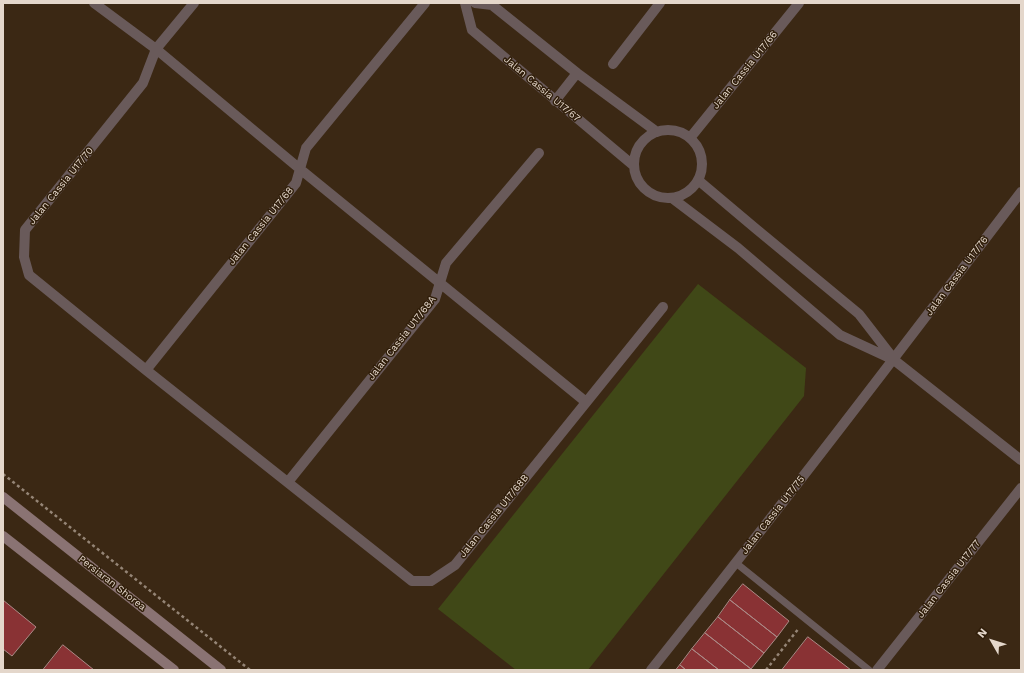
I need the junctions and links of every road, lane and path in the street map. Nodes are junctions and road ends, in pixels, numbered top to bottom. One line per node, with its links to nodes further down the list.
1 (94, 3): 8 (street)
2 (194, 3): 8 (street, Jalan Cassia U17/70)
3 (425, 3): 16 (street, Jalan Cassia U17/68)
4 (465, 3): 11 (street, Jalan Cassia U17/67)
5 (475, 3): 10 (street)
6 (660, 3): 9 (street)
7 (799, 3): 13 (street, Jalan Cassia U17/66)
8 (156, 48): 16 (street); 23 (street, Jalan Cassia U17/70)
9 (613, 64)
10 (577, 73): 11 (street); 12 (street)
11 (555, 101): 15 (street, Jalan Cassia U17/67)
12 (657, 132): 13 (street); 15 (street)
13 (690, 138): 17 (street)
14 (539, 153): 20 (street, Jalan Cassia U17/68A)
15 (634, 166): 19 (street)
16 (300, 169): 20 (street); 23 (street, Jalan Cassia U17/68)
17 (698, 180): 19 (street); 22 (street)
18 (1021, 192): 22 (street, Jalan Cassia U17/76)
19 (672, 198): 22 (street)
20 (440, 282): 24 (street); 27 (street, Jalan Cassia U17/68A)
21 (663, 307): 24 (street, Jalan Cassia U17/68B)
22 (894, 360): 25 (street); 31 (street, Jalan Cassia U17/75)
23 (146, 370): 27 (street, Jalan Cassia U17/70)
24 (586, 402): 27 (street, Jalan Cassia U17/68B)
25 (1021, 460)
26 (3, 474): 35 (path)
27 (288, 482)
28 (1021, 488): 39 (street, Jalan Cassia U17/77)
29 (3, 497): 34 (main road, Persiaran Shorea)
30 (3, 536): 33 (main road)
31 (736, 563): 32 (lane); 36 (street, Jalan Cassia U17/75)
32 (805, 620): 37 (path); 38 (lane)
33 (174, 670)
34 (221, 670)
35 (250, 670)
36 (651, 670)
37 (766, 670)
38 (869, 670)
39 (876, 670)

